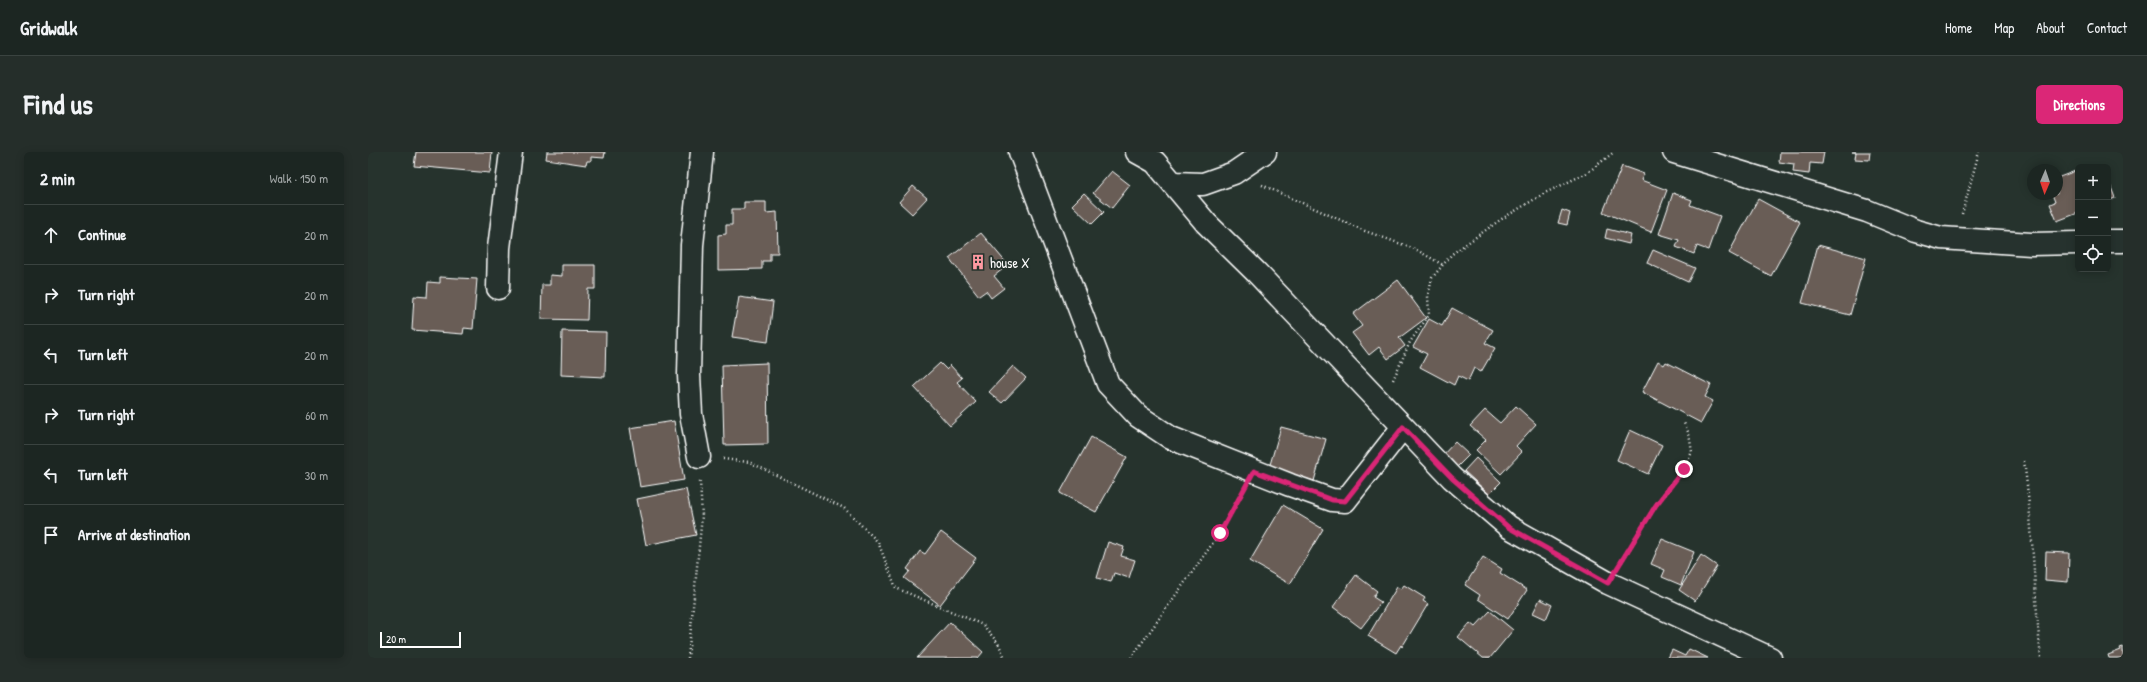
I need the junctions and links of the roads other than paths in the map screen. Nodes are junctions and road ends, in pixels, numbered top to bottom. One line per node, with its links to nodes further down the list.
1 (511, 152): 11 (street)
2 (702, 152): 13 (street)
3 (1020, 152): 12 (street)
4 (1137, 152): 7 (street)
5 (1265, 152): 7 (street)
6 (1674, 152): 10 (street)
7 (1174, 184): 12 (street)
8 (2123, 241): 9 (street)
9 (2111, 242)
10 (2075, 243)
11 (498, 288)
12 (1403, 427): 14 (street)
13 (699, 457)
14 (1770, 658)

